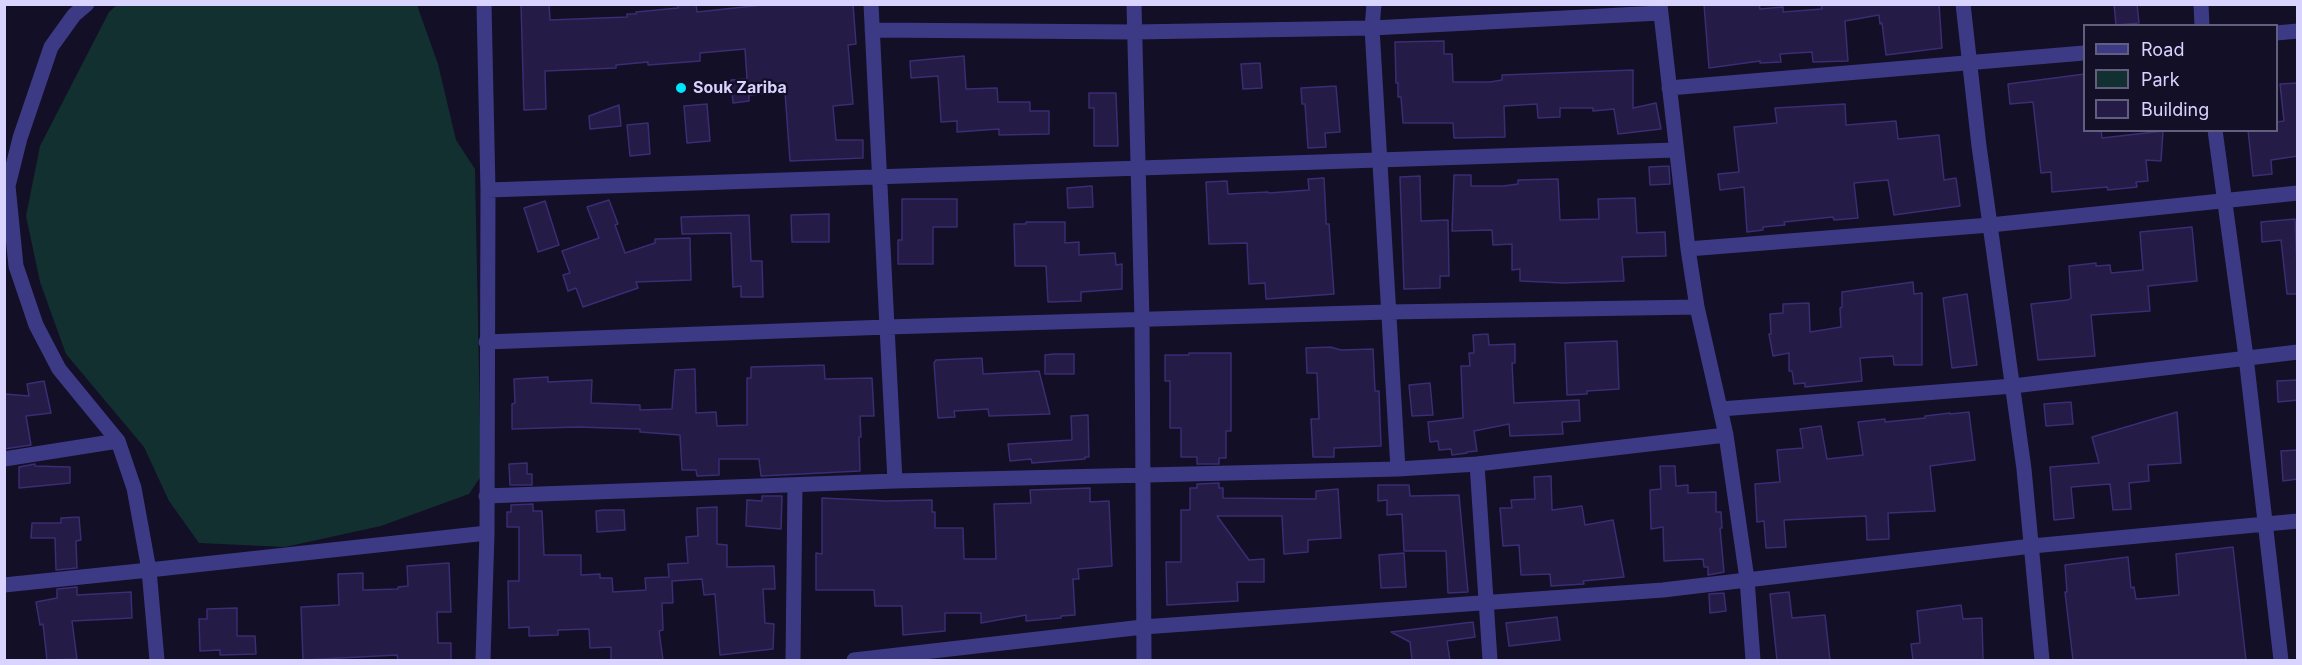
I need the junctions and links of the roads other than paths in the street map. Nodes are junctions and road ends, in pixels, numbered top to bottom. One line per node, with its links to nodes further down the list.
1 (87, 4): 23 (street)
2 (484, 4): 24 (street)
3 (871, 4): 11 (street)
4 (1134, 4): 13 (street)
5 (1374, 4): 10 (street)
6 (1963, 4): 16 (street)
7 (2201, 4): 9 (street)
8 (1660, 9): 10 (street); 17 (street)
9 (2202, 24)
10 (1372, 28): 13 (street); 20 (street)
11 (872, 30): 13 (street); 22 (street)
12 (2298, 31): 14 (street)
13 (1135, 32): 21 (street)
14 (2278, 33)
15 (2083, 54): 16 (street)
16 (1969, 64): 17 (street); 27 (street)
17 (1669, 88): 19 (street)
18 (2215, 132): 26 (street)
19 (1676, 150): 20 (street); 28 (street)
20 (1379, 159): 21 (street); 30 (street)
21 (1137, 168): 22 (street); 31 (street)
22 (878, 176): 24 (street); 32 (street)
23 (6, 186): 39 (street)
24 (488, 190): 33 (street)
25 (2298, 193): 26 (street)
26 (2223, 201): 27 (street); 35 (street)
27 (1990, 225): 28 (street); 36 (street)
28 (1688, 249): 29 (street)
29 (1697, 307): 30 (street); 37 (street)
30 (1388, 312): 31 (street); 42 (street)
31 (1142, 321): 32 (street); 43 (street)
32 (887, 327): 33 (street); 44 (street)
33 (486, 342): 46 (street)
34 (2298, 351): 35 (street)
35 (2246, 357): 36 (street); 48 (street)
36 (2013, 386): 37 (street); 50 (street)
37 (1721, 409): 38 (street)
38 (1726, 435): 41 (street); 52 (street)
39 (118, 441): 40 (street); 51 (street)
40 (4, 459)
41 (1477, 464): 42 (street); 54 (street)
42 (1398, 469): 43 (street)
43 (1144, 475): 44 (street); 55 (street)
44 (895, 481): 45 (street)
45 (795, 485): 46 (street); 58 (street)
46 (486, 496): 49 (street)
47 (2298, 521): 48 (street)
48 (2265, 525): 50 (street); 64 (street)
49 (487, 533): 51 (street); 57 (street)
50 (2031, 546): 52 (street); 63 (street)
51 (149, 570): 53 (street); 56 (street)
52 (1747, 579): 54 (street); 62 (street)
53 (4, 585)
54 (1485, 603): 55 (street); 61 (street)
55 (1143, 627): 59 (street); 60 (street)
56 (157, 660)
57 (483, 660)
58 (793, 660)
59 (854, 660)
60 (1144, 660)
61 (1490, 660)
62 (1753, 660)
63 (2042, 660)
64 (2281, 660)

